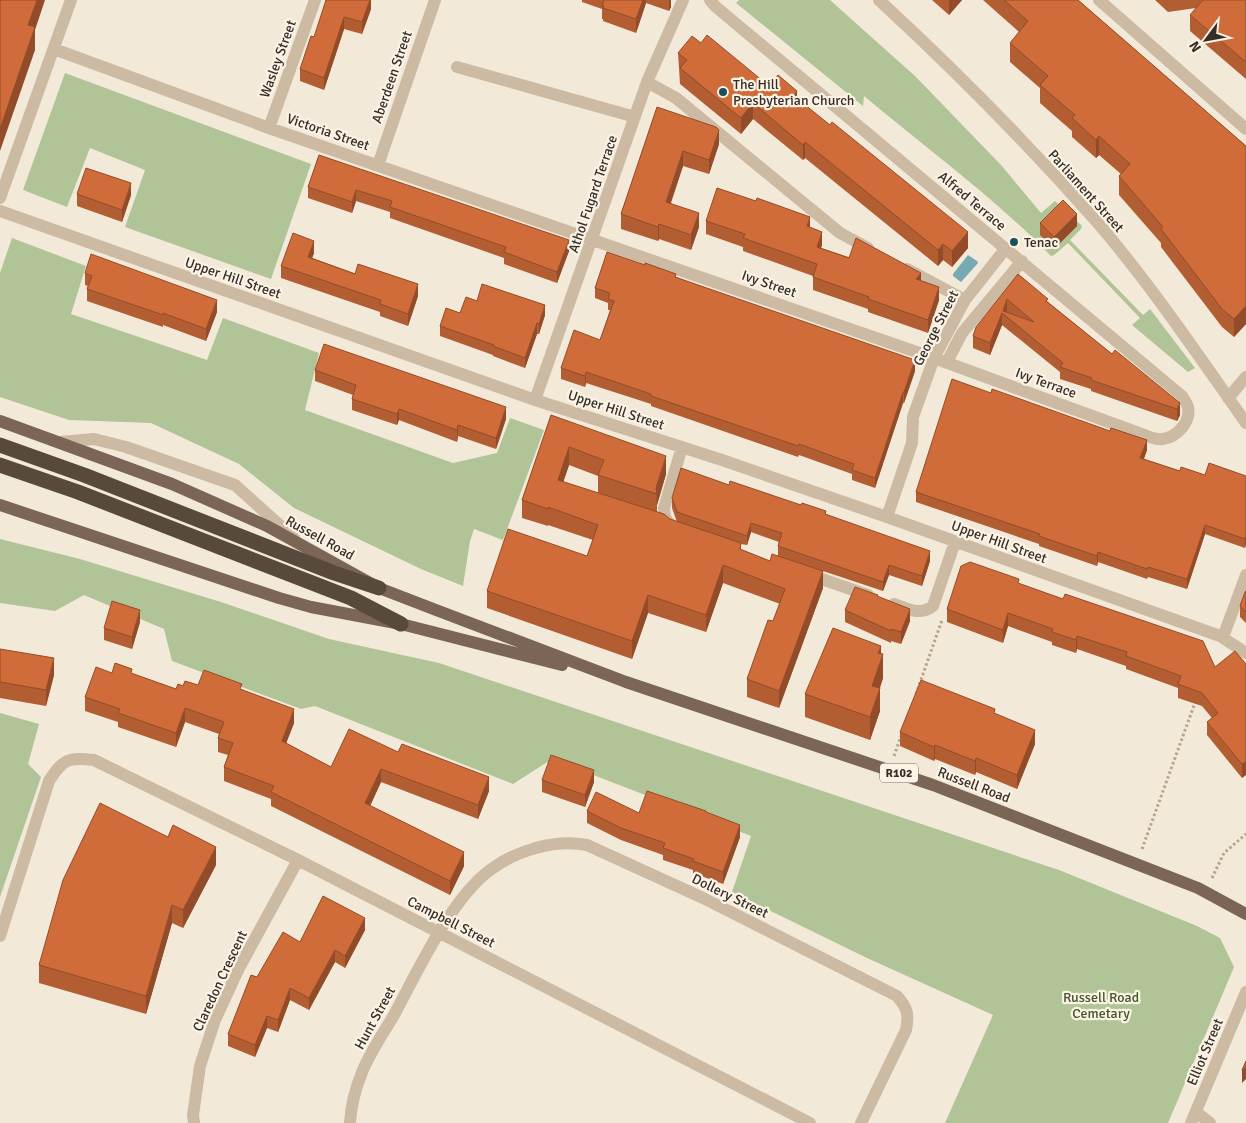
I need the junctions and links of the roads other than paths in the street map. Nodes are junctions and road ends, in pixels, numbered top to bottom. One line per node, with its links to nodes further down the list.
1 (71, 0): 8 (street)
2 (315, 0): 12 (street, Wasley Street)
3 (435, 0): 14 (street, Aberdeen Street)
4 (683, 0): 10 (street, Athol Fugard Terrace)
5 (710, 0): 18 (street, Alfred Terrace)
6 (879, 0): 26 (street, Parliament Street)
7 (1099, 0): 13 (street)
8 (54, 49): 12 (street, Victoria Street); 15 (street)
9 (456, 68): 11 (street)
10 (647, 82): 11 (street, Athol Fugard Terrace); 19 (street)
11 (635, 117): 17 (street, Athol Fugard Terrace)
12 (269, 128): 14 (street, Victoria Street)
13 (1246, 129)
14 (378, 165): 17 (street, Victoria Street)
15 (0, 198)
16 (0, 212): 27 (street, Upper Hill Street)
17 (593, 240): 23 (street, Ivy Street); 27 (street, Athol Fugard Terrace)
18 (1006, 248): 20 (street, Alfred Terrace); 22 (street, George Street)
19 (882, 255)
20 (1022, 262): 24 (street, George Street); 30 (street, Alfred Terrace)
21 (898, 264): 22 (street)
22 (965, 300): 23 (street, George Street)
23 (934, 358): 24 (street, Ivy Terrace); 36 (street, George Street)
24 (947, 362): 30 (street, Ivy Terrace)
25 (1246, 377): 26 (street)
26 (1228, 398): 29 (street, Parliament Street)
27 (535, 400): 33 (street, Upper Hill Street)
28 (0, 420): 31 (main road, Russell Road)
29 (1246, 423)
30 (1147, 436)
31 (60, 442): 41 (main road, Russell Road); 41 (street)
32 (0, 445): 44 (highway)
33 (682, 447): 36 (street, Upper Hill Street); 38 (street)
34 (0, 465): 45 (highway)
35 (0, 505): 45 (main road, Russell Road)
36 (887, 517): 40 (street, Upper Hill Street)
37 (649, 518): 38 (street)
38 (668, 524): 39 (street)
39 (682, 532)
40 (955, 542): 42 (street); 46 (street, Upper Hill Street)
41 (304, 547): 44 (main road, Russell Road)
42 (796, 571)
43 (1246, 575): 46 (street)
44 (379, 588): 48 (main road, Russell Road)
45 (401, 624): 48 (main road, Russell Road)
46 (1222, 637): 47 (street, Upper Hill Street)
47 (1246, 653)
48 (626, 682): 50 (main road, Russell Road / R102)
49 (298, 860): 51 (street, Campbell Street); 52 (street, Campbell Street); 55 (street, Claredon Crescent)
50 (1246, 914)
51 (440, 933): 56 (street, Hunt Street); 57 (street, Campbell Street); 58 (street, Dollery Street)
52 (0, 936)
53 (1246, 992): 54 (street, Elliot Street)
54 (1193, 1118): 59 (street)
55 (194, 1123)
56 (350, 1123)
57 (810, 1123)
58 (861, 1123)
59 (1210, 1123)

